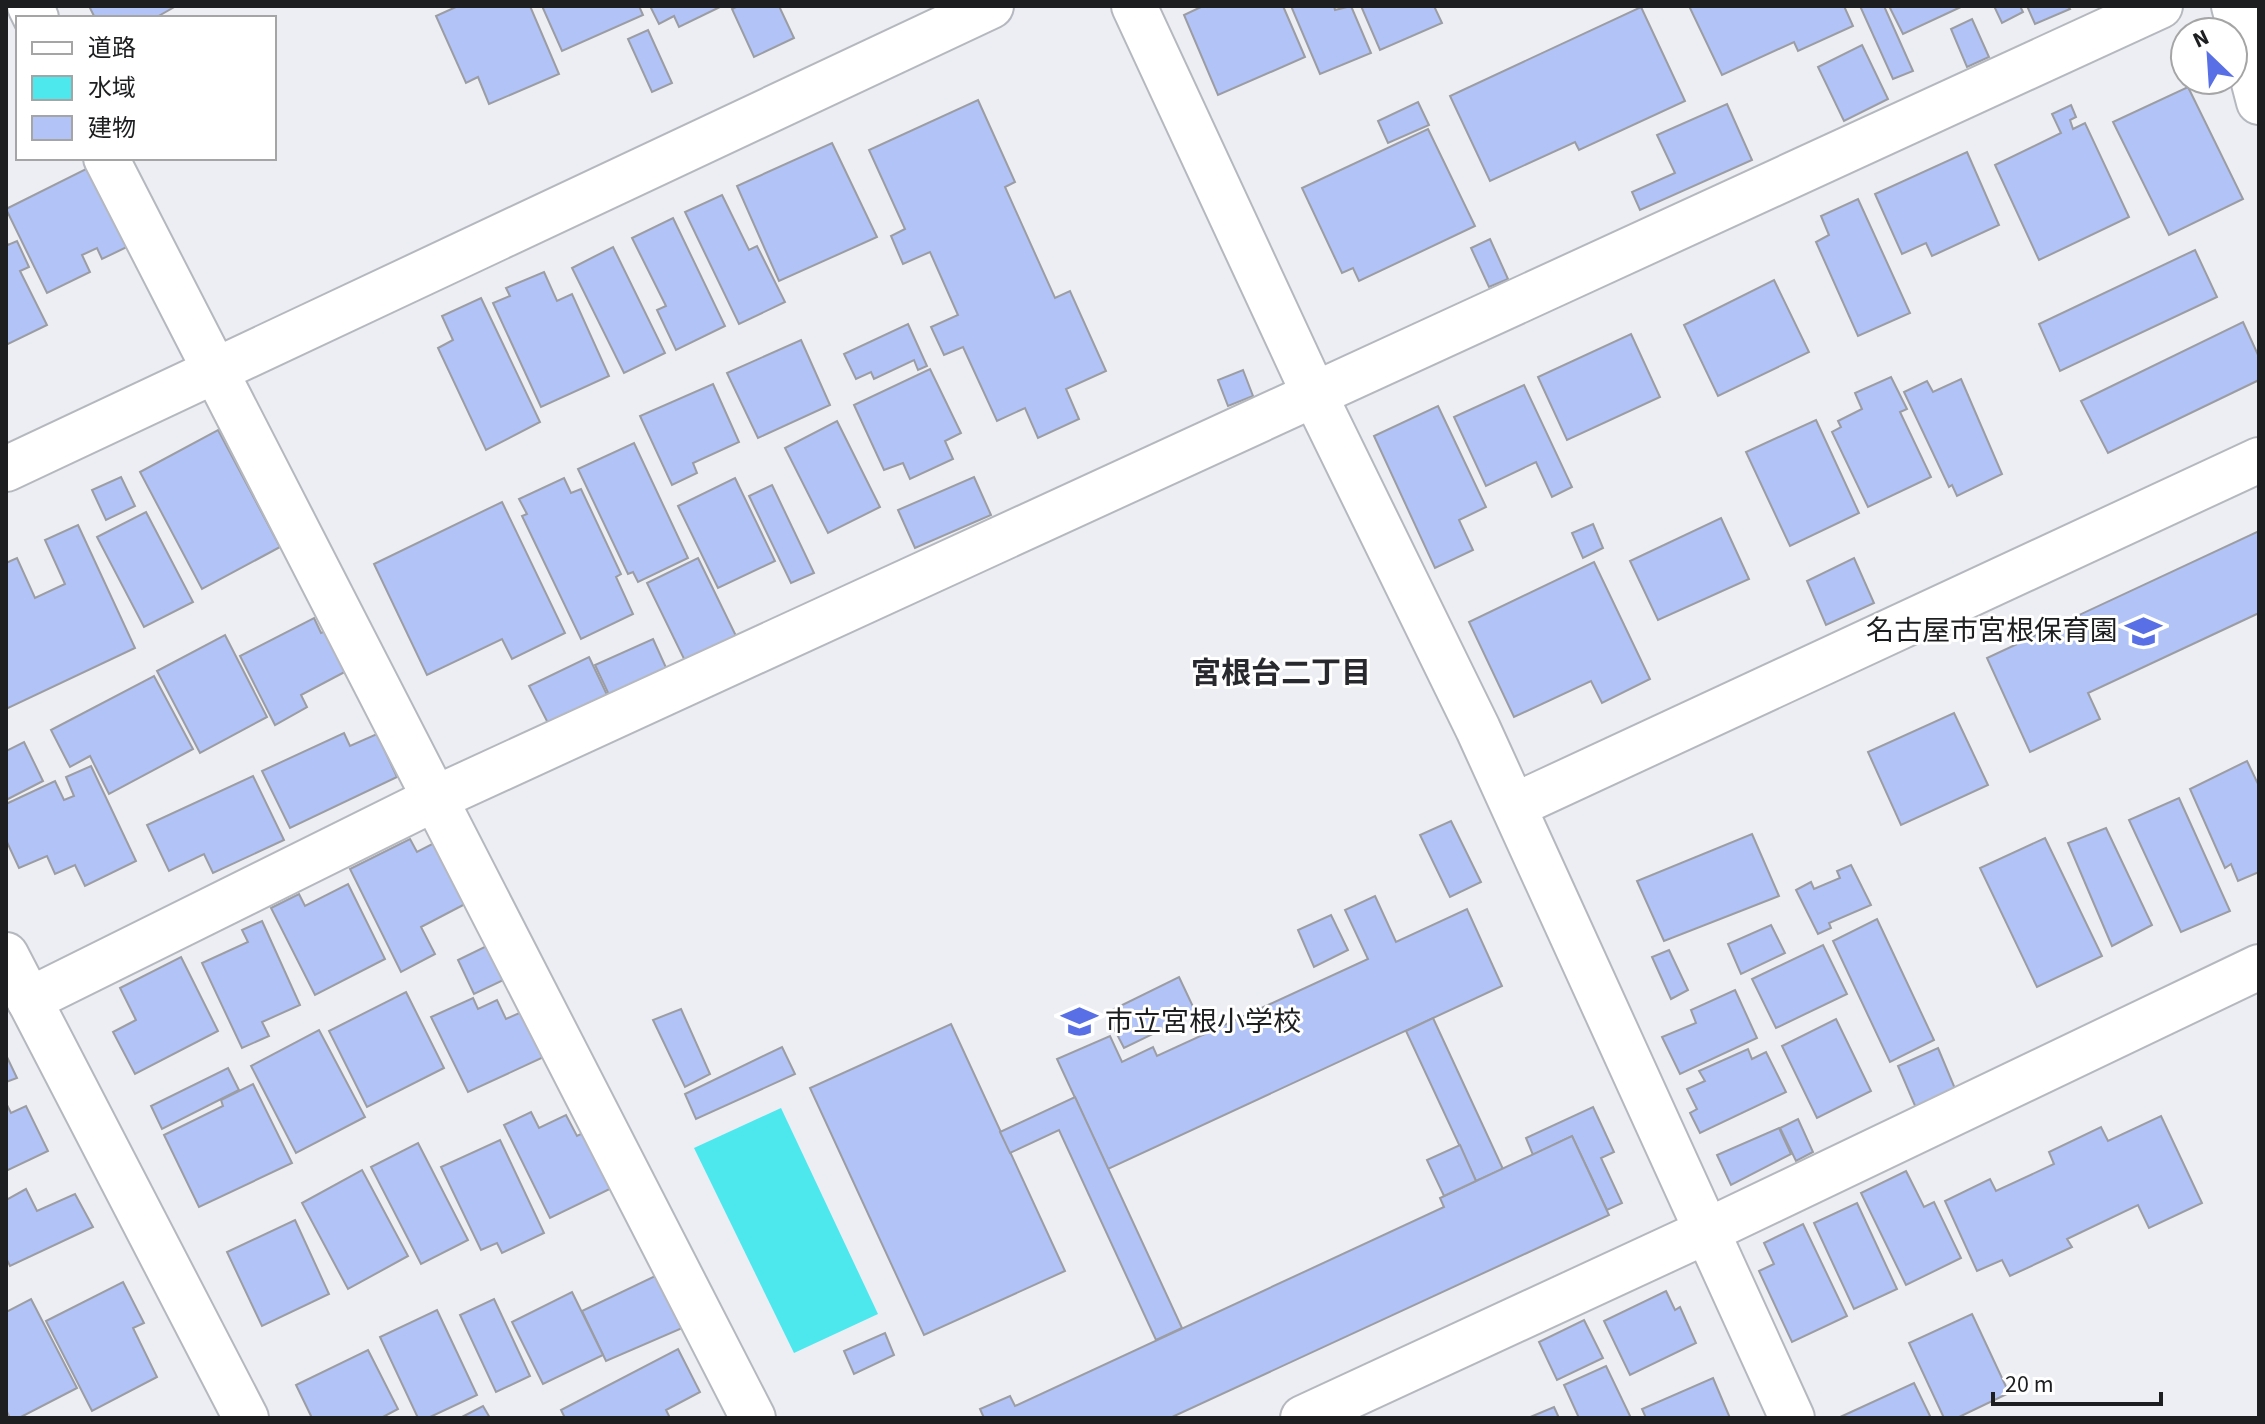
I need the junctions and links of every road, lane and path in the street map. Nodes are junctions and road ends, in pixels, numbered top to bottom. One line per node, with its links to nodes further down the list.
1 (991, 6): 7 (street)
2 (1134, 6): 8 (street)
3 (2160, 6): 8 (street)
4 (2234, 6): 5 (street)
5 (2259, 102)
6 (107, 160): 7 (street)
7 (213, 370): 10 (street); 11 (street)
8 (1315, 396): 11 (street); 12 (street)
9 (2259, 460): 12 (street)
10 (6, 469)
11 (434, 799): 15 (street); 18 (street)
12 (1514, 806): 16 (street)
13 (6, 955): 15 (street)
14 (2259, 967): 16 (street)
15 (29, 1000): 17 (street)
16 (1707, 1231): 19 (street); 20 (street)
17 (246, 1418)
18 (753, 1418)
19 (1303, 1418)
20 (1792, 1418)

